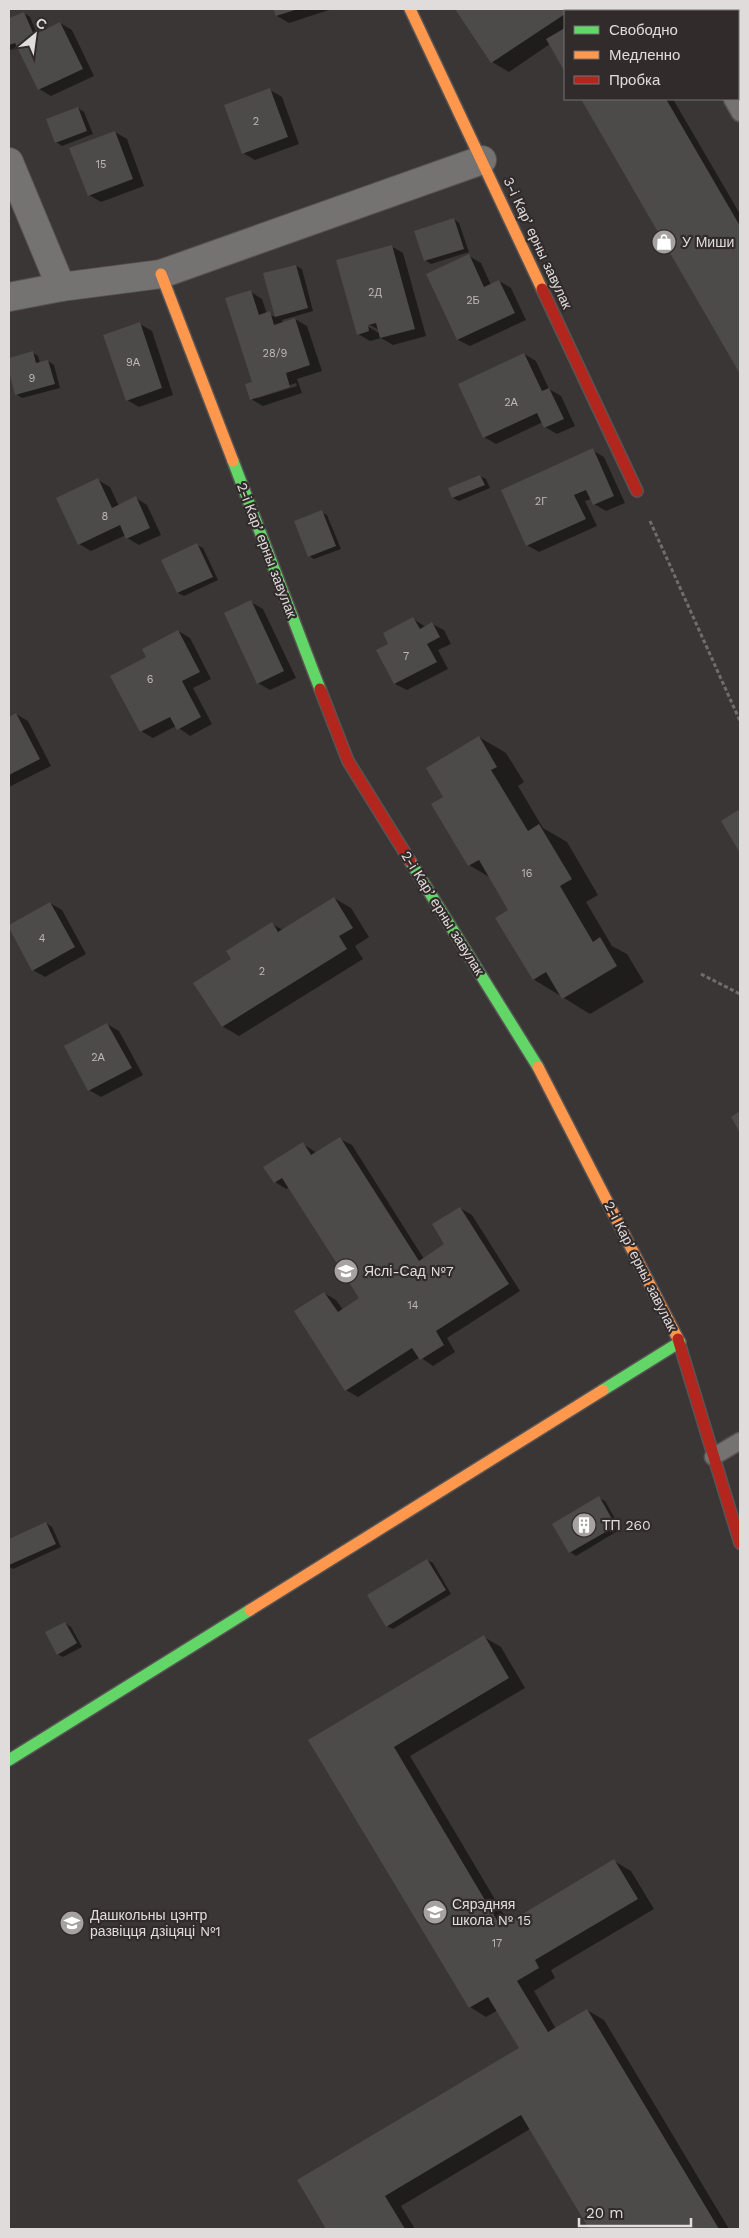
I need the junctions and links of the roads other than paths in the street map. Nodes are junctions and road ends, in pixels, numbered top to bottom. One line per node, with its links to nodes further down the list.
1 (410, 9): 4 (street, 3-і Карʼерны завулак)
2 (733, 100): 3 (lane)
3 (740, 113)
4 (482, 160): 6 (street); 9 (street, 3-і Карʼерны завулак)
5 (9, 162): 7 (street)
6 (161, 274): 7 (street); 10 (street, 2-і Карʼерны завулак)
7 (61, 286): 8 (street)
8 (9, 297)
9 (637, 491)
10 (680, 1342): 12 (street, 2-і Карʼерны завулак); 14 (street)
11 (740, 1441): 12 (lane)
12 (713, 1457): 13 (street, 2-і Карʼерны завулак)
13 (740, 1544)
14 (9, 1760)

